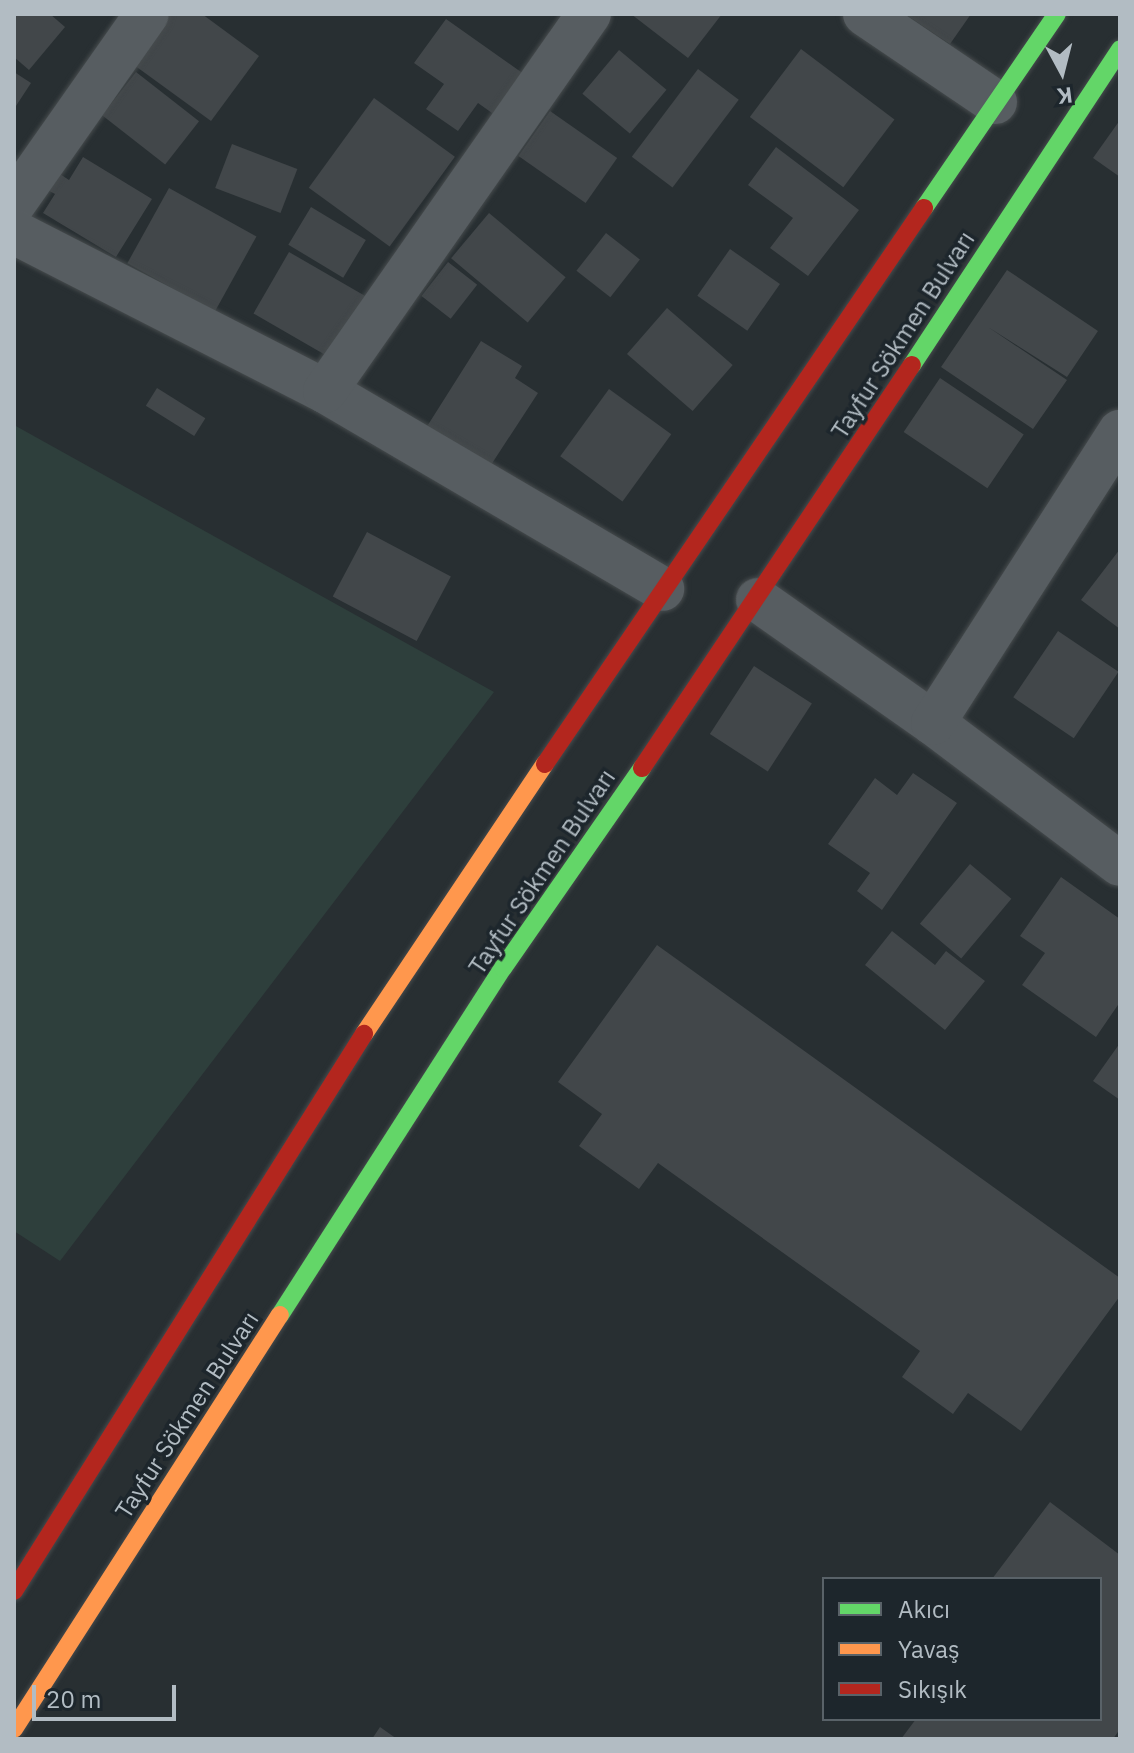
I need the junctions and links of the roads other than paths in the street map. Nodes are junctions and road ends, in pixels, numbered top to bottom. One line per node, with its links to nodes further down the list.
1 (147, 14): 7 (street)
2 (589, 14): 9 (street)
3 (865, 14): 6 (street)
4 (1057, 14): 6 (main road)
5 (1120, 49): 12 (main road, Tayfur Sökmen Bulvarı)
6 (995, 102): 11 (main road)
7 (14, 203)
8 (14, 232): 9 (street)
9 (325, 391): 11 (street)
10 (1120, 432): 13 (street)
11 (662, 589): 15 (main road)
12 (758, 600): 13 (street); 16 (main road, Tayfur Sökmen Bulvarı)
13 (933, 723): 14 (street)
14 (1120, 864)
15 (14, 1591)
16 (14, 1729)

